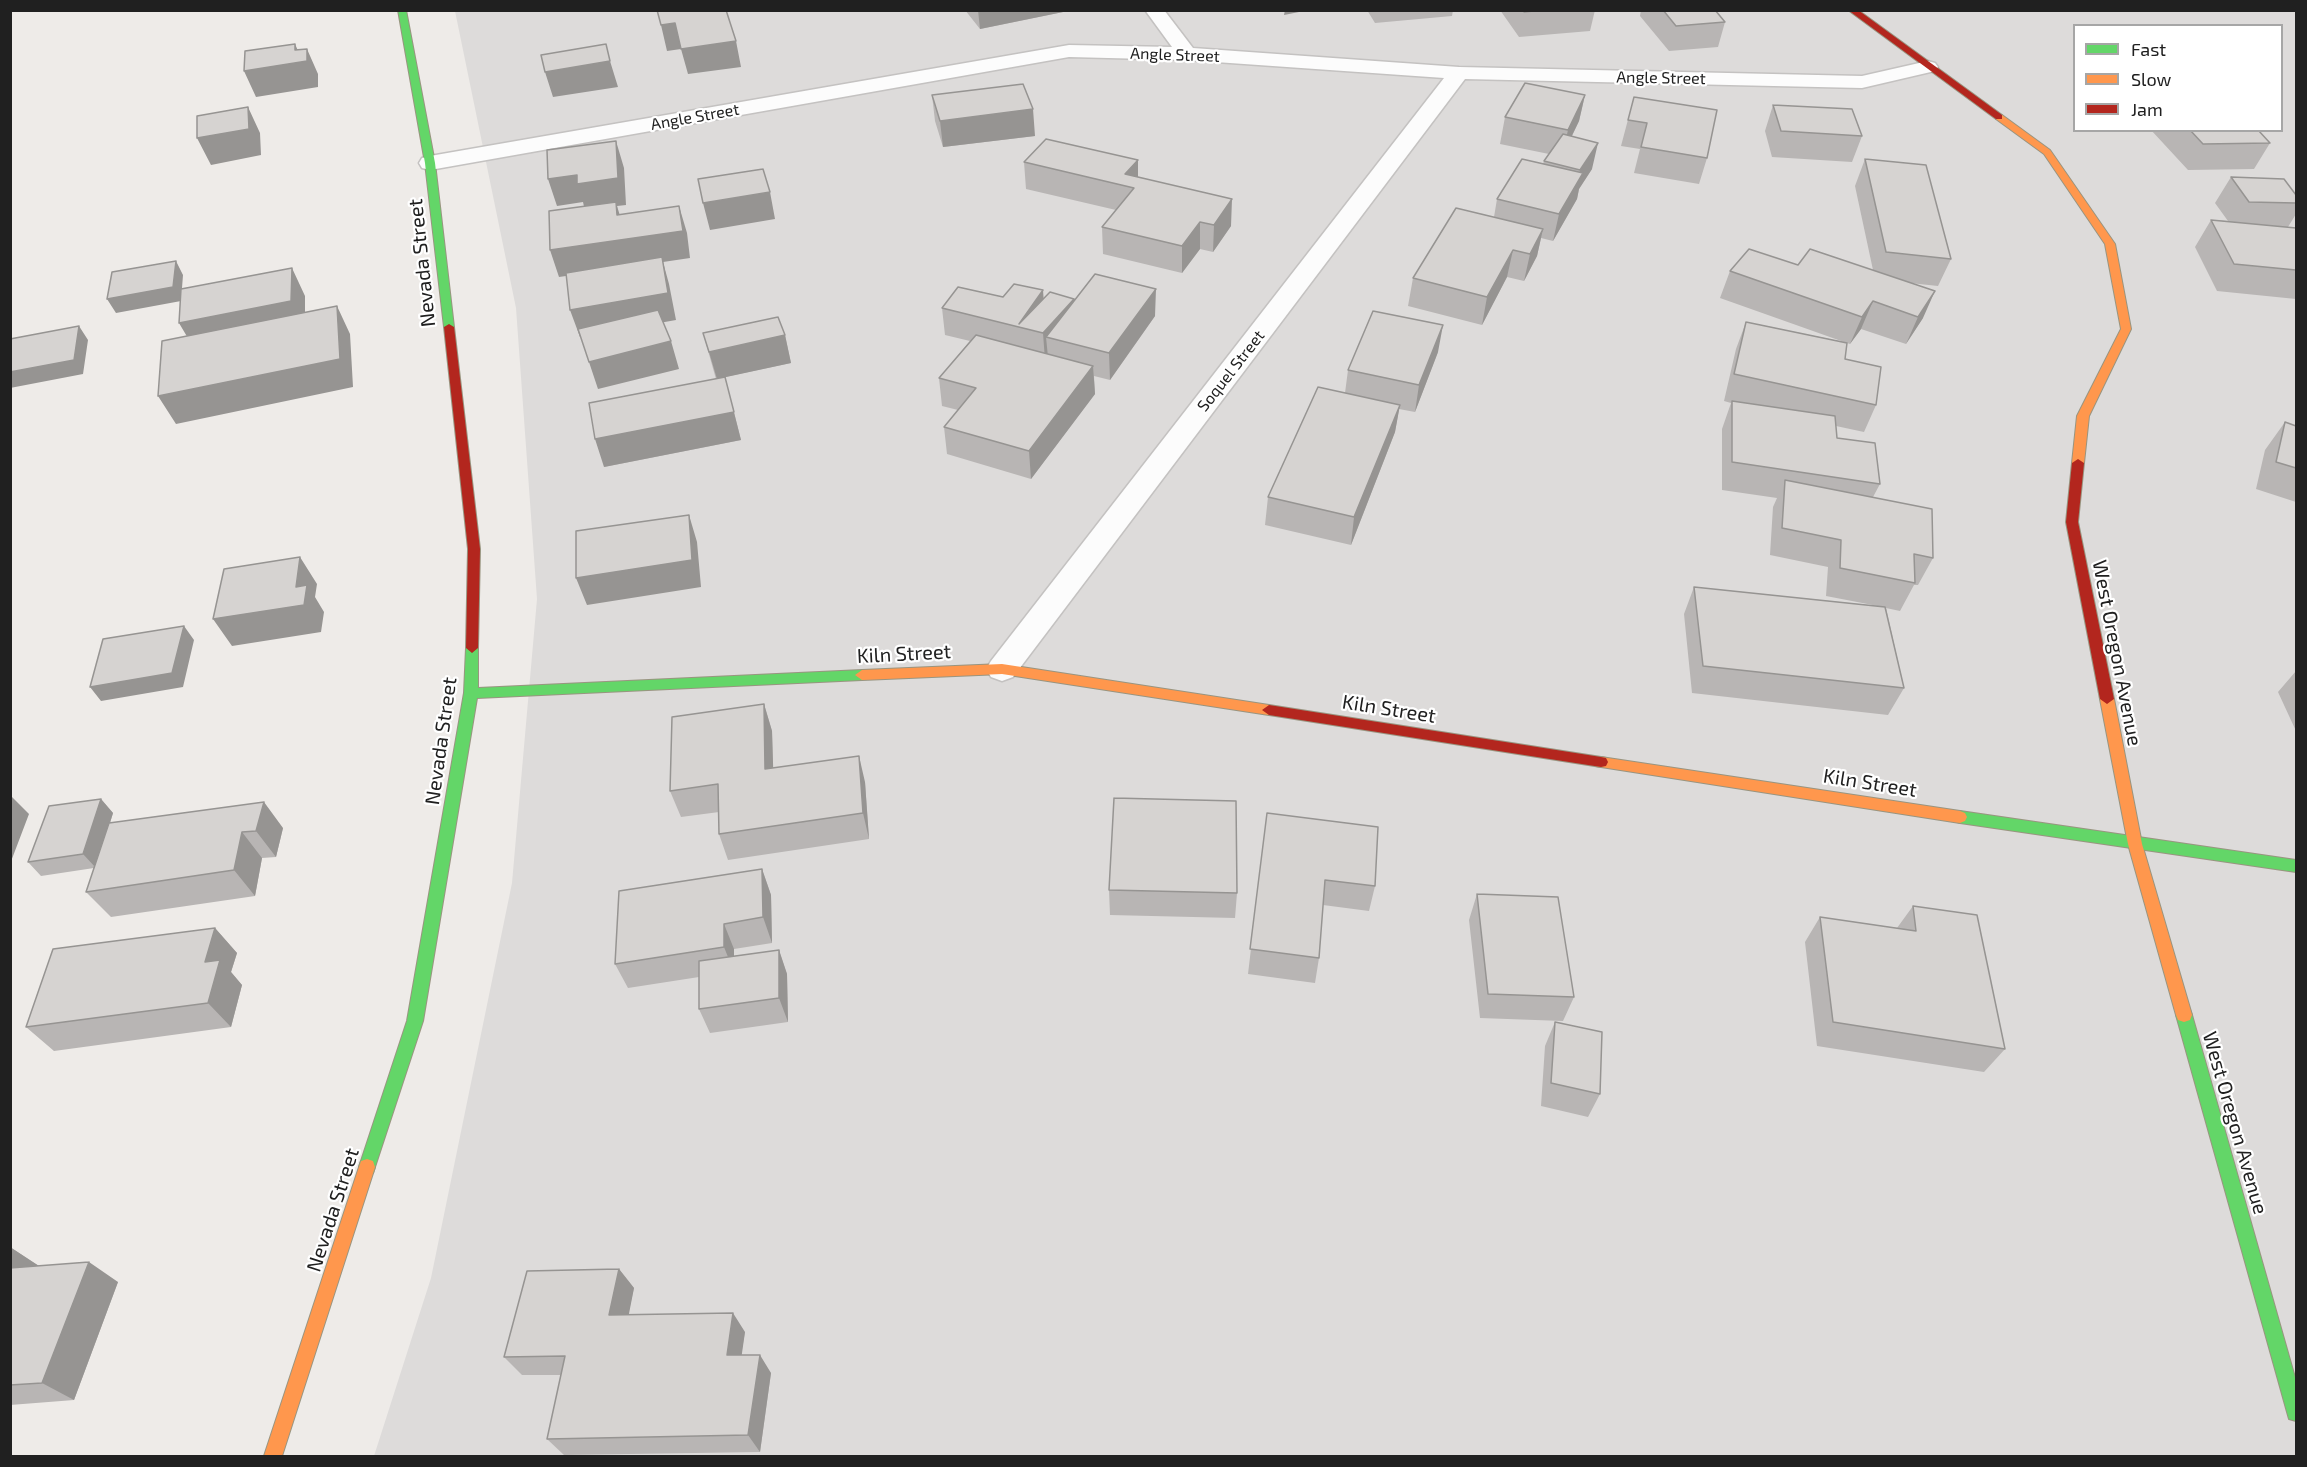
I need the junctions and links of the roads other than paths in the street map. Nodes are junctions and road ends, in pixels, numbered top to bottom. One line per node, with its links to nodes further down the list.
1 (402, 10): 7 (street, Nevada Street)
2 (1154, 10): 4 (street)
3 (1852, 10): 5 (street, West Oregon Avenue)
4 (1187, 54): 6 (street, Angle Street); 7 (street, Angle Street)
5 (1928, 67): 6 (street, Angle Street); 10 (street, West Oregon Avenue)
6 (1459, 73): 8 (street, Soquel Street)
7 (430, 164): 9 (street, Nevada Street)
8 (1002, 669): 9 (street, Kiln Street); 10 (street, Kiln Street)
9 (471, 693): 13 (street, Nevada Street)
10 (2135, 844): 11 (street, Kiln Street); 12 (street, West Oregon Avenue)
11 (2296, 866)
12 (2296, 1412)
13 (273, 1456)

